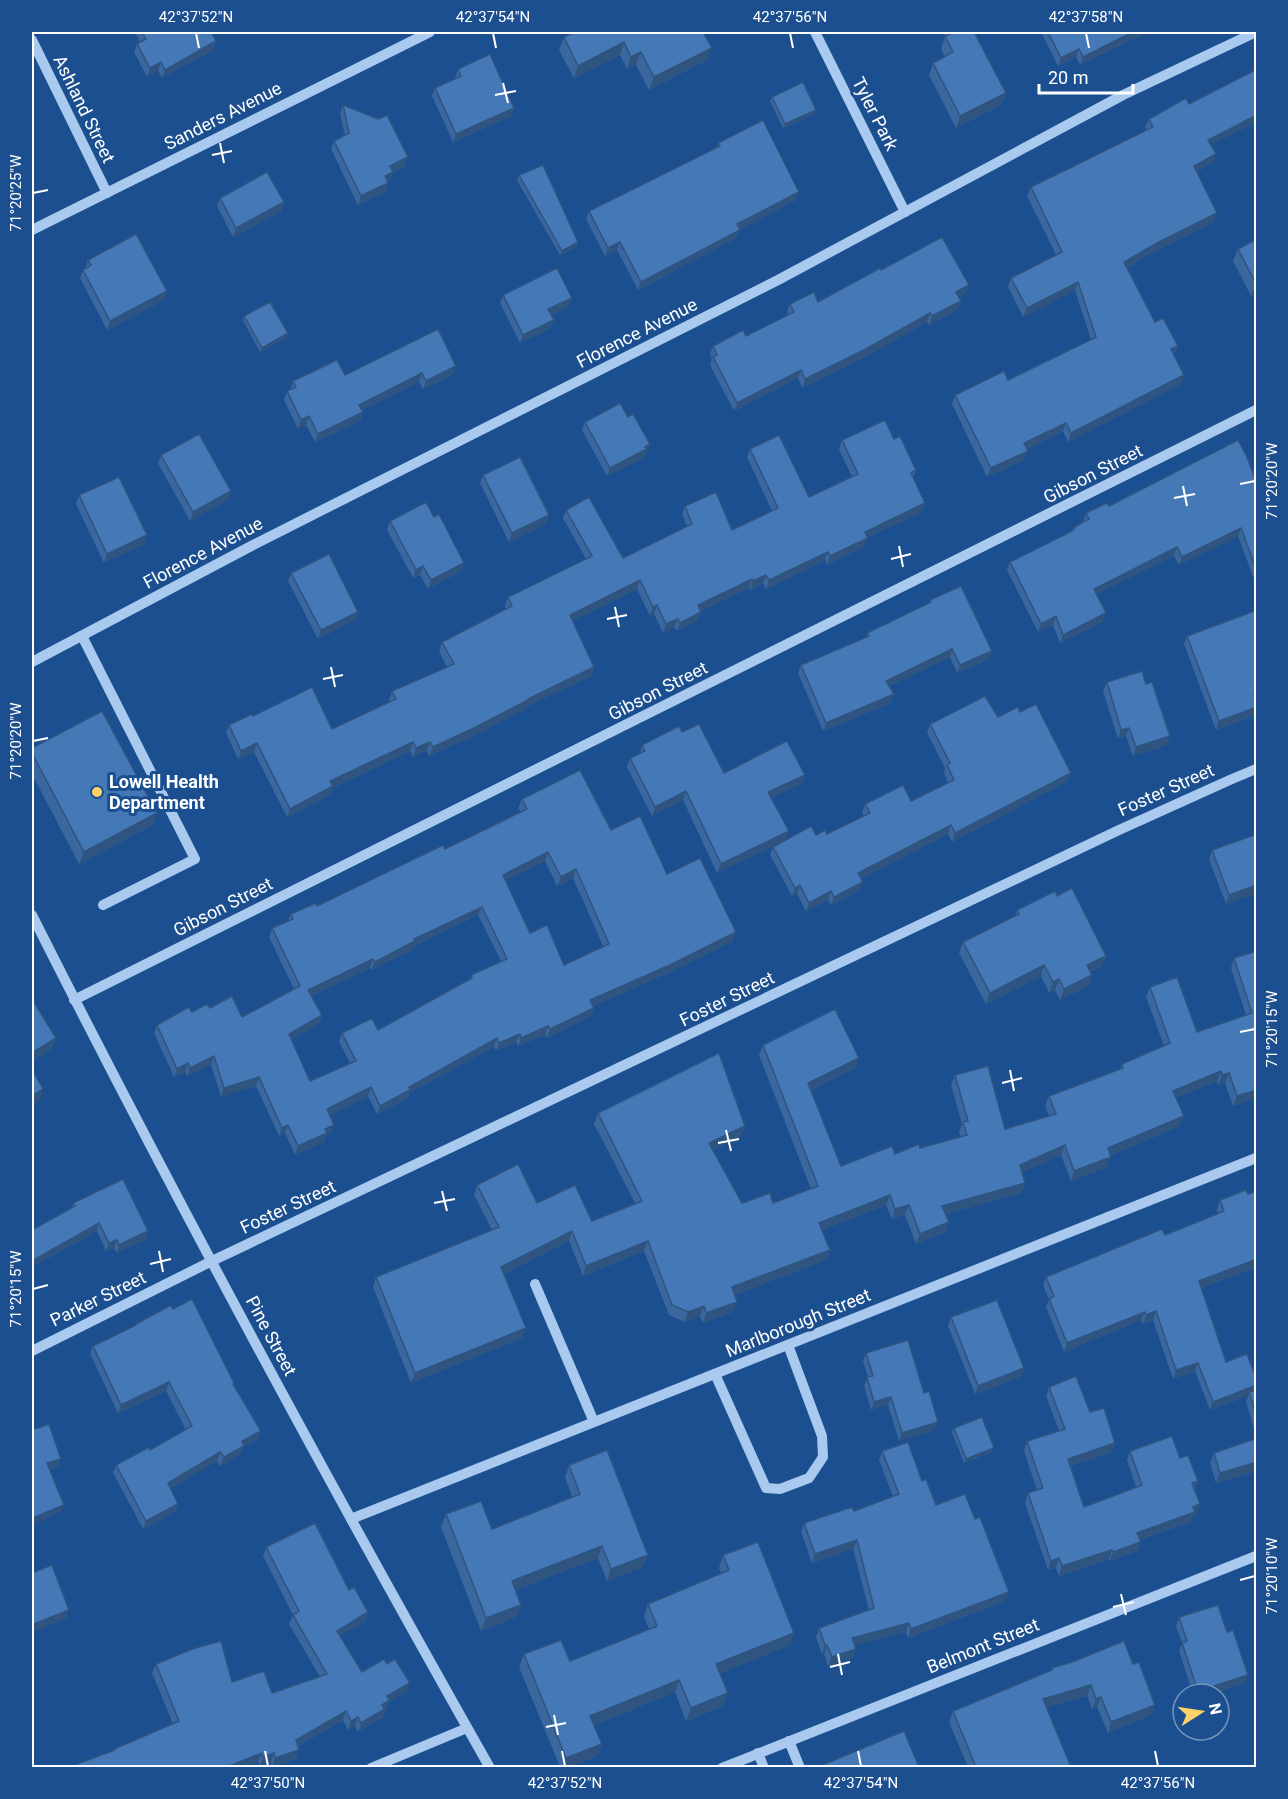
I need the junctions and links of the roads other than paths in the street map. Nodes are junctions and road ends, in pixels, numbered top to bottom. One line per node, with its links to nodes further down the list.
1 (815, 32): 6 (street, Tyler Park)
2 (1257, 32): 6 (street, Florence Avenue)
3 (422, 33): 5 (street, Sanders Avenue)
4 (32, 40): 5 (street, Ashland Street)
5 (107, 193): 7 (street, Sanders Avenue)
6 (905, 212): 9 (street, Florence Avenue)
7 (32, 230)
8 (1257, 410): 14 (street, Gibson Street)
9 (82, 636): 10 (street, Florence Avenue); 12 (street)
10 (32, 662)
11 (1257, 769): 16 (street, Foster Street)
12 (103, 905)
13 (33, 923): 14 (street, Pine Street)
14 (74, 1000): 16 (street, Pine Street)
15 (1257, 1158): 18 (street, Marlborough Street)
16 (212, 1261): 19 (street, Parker Street); 22 (street, Pine Street)
17 (535, 1284): 21 (street)
18 (788, 1345): 20 (street, Marlborough Street); 20 (street)
19 (32, 1351)
20 (715, 1374): 21 (street, Marlborough Street)
21 (594, 1422): 22 (street, Marlborough Street)
22 (351, 1519): 24 (street, Pine Street)
23 (1257, 1556): 25 (street, Belmont Street)
24 (467, 1728): 27 (street); 28 (street, Pine Street)
25 (789, 1741): 26 (street, Belmont Street); 31 (street)
26 (758, 1754): 29 (street, Belmont Street); 30 (street)
27 (371, 1767)
28 (490, 1767)
29 (722, 1767)
30 (764, 1767)
31 (800, 1767)

